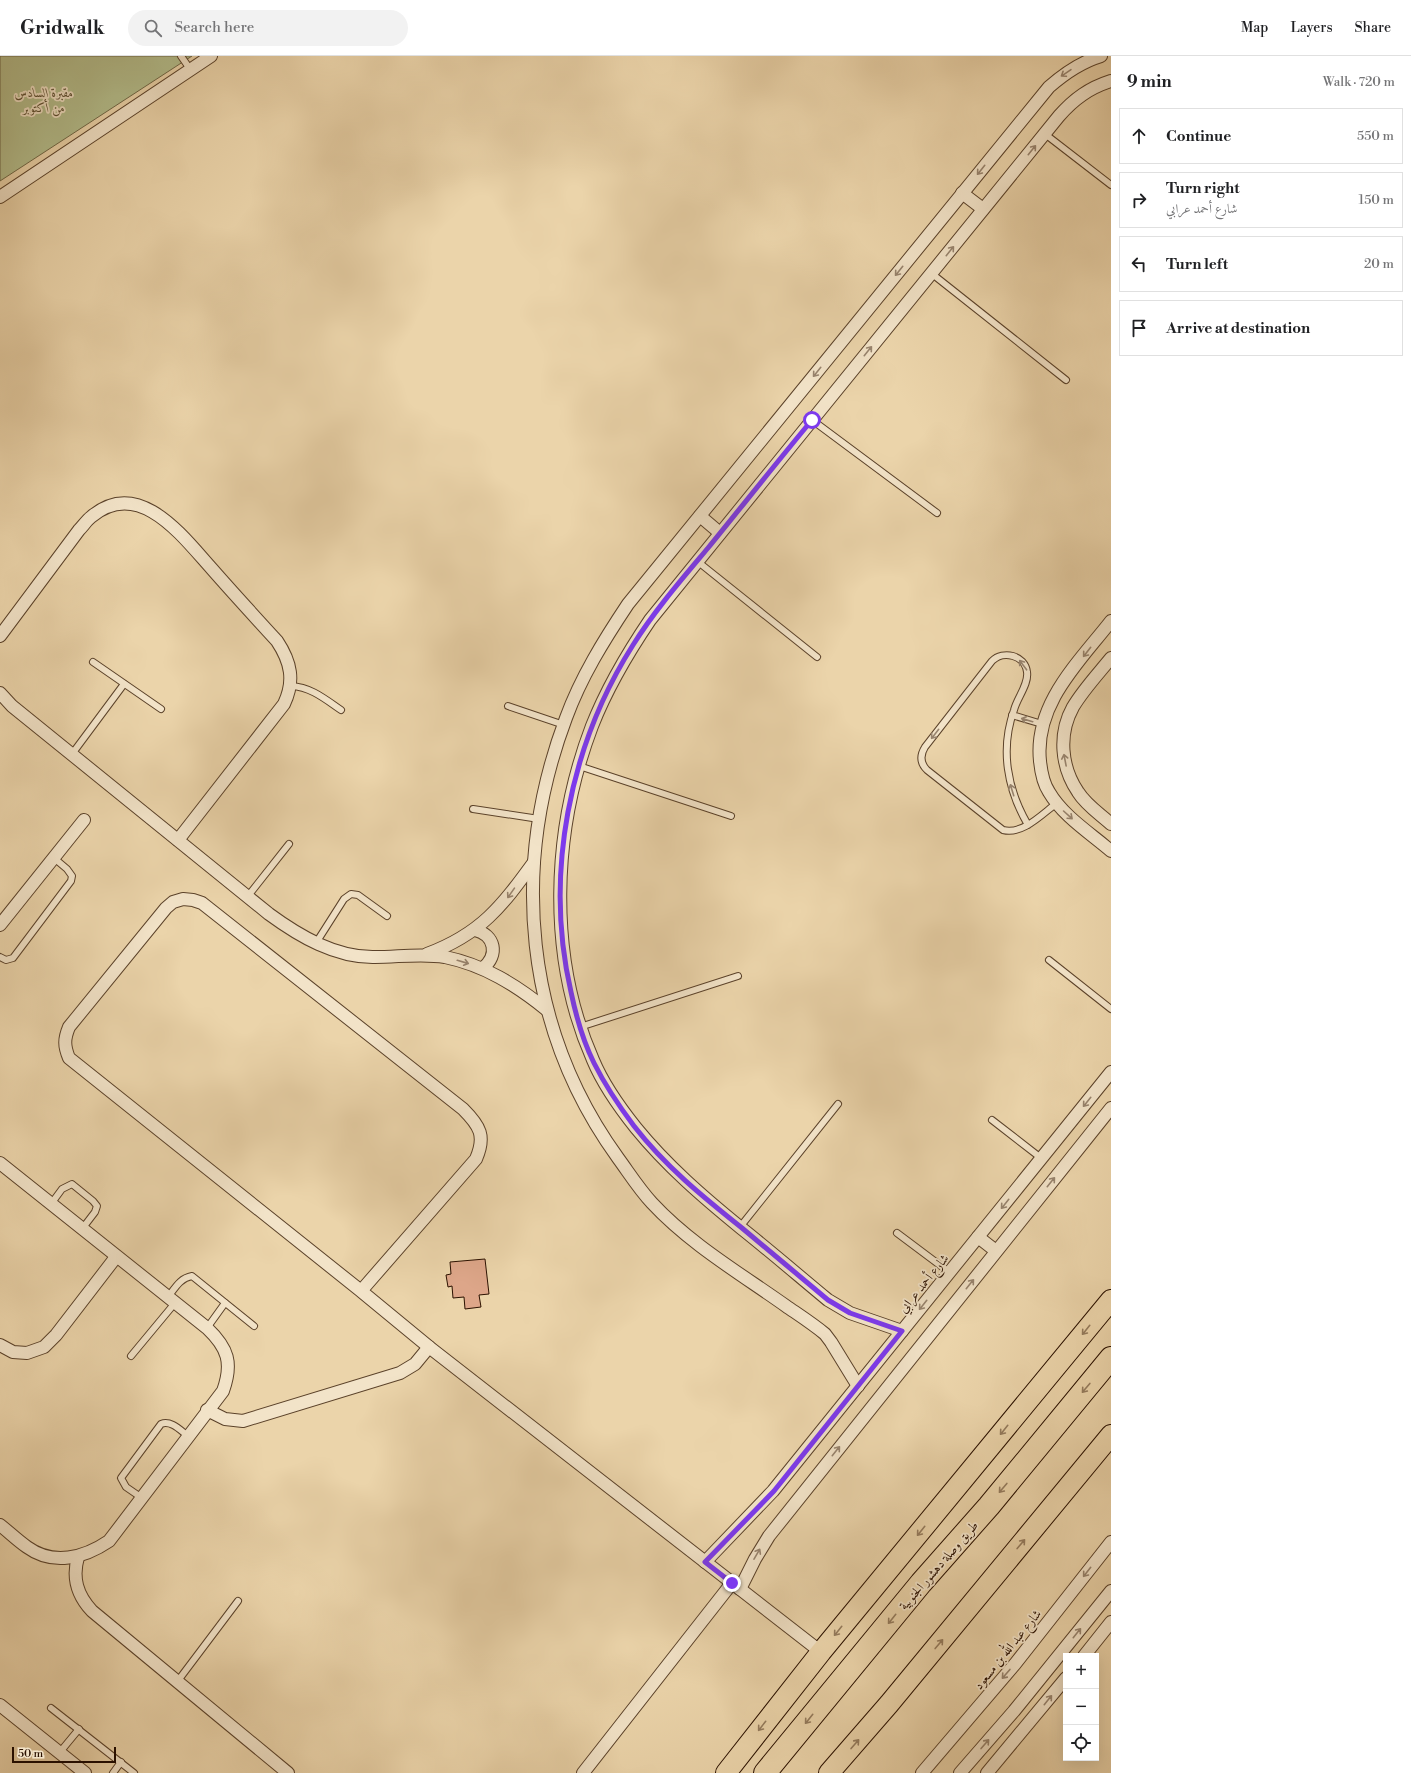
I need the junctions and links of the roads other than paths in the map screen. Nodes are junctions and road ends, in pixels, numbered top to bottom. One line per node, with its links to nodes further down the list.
1 (181, 56): 4 (lane)
2 (211, 56): 4 (street)
3 (1101, 56): 8 (street, one-way to 8)
4 (190, 69): 9 (street)
5 (1111, 81): 6 (street)
6 (1045, 134): 7 (lane); 10 (street, one-way to 6)
7 (1111, 185)
8 (962, 193): 10 (street); 15 (street, one-way to 15)
9 (0, 198)
10 (983, 209): 11 (street, one-way to 10)
11 (931, 273): 12 (lane); 13 (street, one-way to 11)
12 (1066, 380)
13 (812, 420): 14 (lane); 16 (street)
14 (938, 513)
15 (700, 516): 16 (street); 31 (street)
16 (720, 533): 17 (street)
17 (697, 561): 20 (lane); 33 (street)
18 (1111, 621): 30 (street, one-way to 30)
19 (0, 636): 24 (street)
20 (817, 657)
21 (1111, 658): 39 (street, one-way to 21)
22 (93, 662): 23 (lane)
23 (124, 684): 27 (lane); 32 (lane)
24 (291, 686): 28 (lane); 41 (street)
25 (0, 692): 32 (street)
26 (508, 706): 31 (lane)
27 (161, 710)
28 (341, 710)
29 (1012, 715): 30 (lane, one-way to 29); 40 (lane, one-way to 29); 40 (lane, one-way to 40)
30 (1042, 724): 34 (street)
31 (564, 725): 37 (street)
32 (72, 754): 41 (street)
33 (579, 766): 36 (lane); 58 (street)
34 (1057, 803): 40 (lane); 43 (street, one-way to 43)
35 (473, 809): 37 (lane)
36 (731, 816)
37 (539, 819): 45 (street)
38 (84, 820): 44 (street)
39 (1111, 824)
40 (1028, 825)
41 (178, 840): 46 (street)
42 (289, 844): 46 (lane)
43 (1111, 851)
44 (54, 858): 48 (street); 52 (lane)
45 (534, 862): 49 (street, one-way to 49); 57 (street)
46 (248, 896): 50 (street)
47 (387, 916): 50 (lane)
48 (0, 925)
49 (475, 930): 51 (street); 54 (street)
50 (316, 943): 51 (street)
51 (424, 955): 54 (street, one-way to 54)
52 (0, 957)
53 (1049, 960): 56 (lane)
54 (483, 968): 57 (street)
55 (738, 976): 58 (lane)
56 (1111, 1009)
57 (547, 1010): 84 (street)
58 (580, 1027): 66 (street)
59 (1111, 1072): 63 (street, شارع أحمد عرابي, one-way to 63)
60 (838, 1104): 66 (lane)
61 (1111, 1108): 70 (street, one-way to 61)
62 (992, 1120): 63 (lane)
63 (1041, 1158): 69 (street, شارع أحمد عرابي, one-way to 69)
64 (0, 1164): 65 (street)
65 (51, 1204): 67 (street); 67 (lane)
66 (740, 1227): 79 (street)
67 (82, 1229): 71 (street)
68 (897, 1233): 72 (lane)
69 (978, 1237): 70 (street); 72 (street, شارع أحمد عرابي)
70 (996, 1251): 93 (street, one-way to 70)
71 (116, 1257): 74 (street); 80 (street)
72 (949, 1272): 79 (street, شارع أحمد عرابي, one-way to 79)
73 (361, 1291): 73 (street); 81 (street)
74 (171, 1300): 76 (lane); 78 (street); 82 (lane)
75 (1111, 1300): 97 (highway, one-way to 97)
76 (226, 1303): 77 (lane); 78 (lane)
77 (254, 1326)
78 (206, 1328): 85 (street)
79 (902, 1331): 84 (street, شارع أحمد عرابي)
80 (0, 1345)
81 (429, 1347): 85 (street); 92 (street)
82 (131, 1356)
83 (1111, 1358): 115 (highway, طريق وصلة دهشور الجنوبية, one-way to 115)
84 (858, 1386): 92 (street, شارع أحمد عرابي)
85 (208, 1410): 87 (street)
86 (1111, 1435): 116 (highway, one-way to 86)
87 (188, 1436): 88 (street); 88 (lane)
88 (142, 1498): 91 (street)
89 (0, 1525): 91 (street)
90 (1111, 1542): 117 (street, شارع عبد الله بن مسعود, one-way to 117)
91 (78, 1557): 99 (street)
92 (705, 1562): 93 (street)
93 (736, 1586): 97 (street); 113 (street)
94 (1111, 1591): 103 (street, one-way to 94)
95 (238, 1601): 99 (lane)
96 (1111, 1622): 98 (street)
97 (821, 1652): 114 (highway, one-way to 114)
98 (1086, 1653)
99 (177, 1682): 112 (street)
100 (1063, 1682): 104 (street, one-way to 100)
101 (0, 1705): 106 (street)
102 (51, 1708): 105 (lane)
103 (1014, 1711): 104 (street); 118 (street, one-way to 103)
104 (1030, 1724): 119 (street)
105 (79, 1729): 106 (lane); 107 (lane)
106 (60, 1752): 108 (street)
107 (121, 1762): 110 (lane); 111 (lane)
108 (73, 1769): 109 (street)
109 (85, 1773)
110 (113, 1773)
111 (134, 1773)
112 (288, 1773)
113 (583, 1773)
114 (726, 1773)
115 (765, 1773)
116 (829, 1773)
117 (922, 1773)
118 (960, 1773)
119 (987, 1773)

